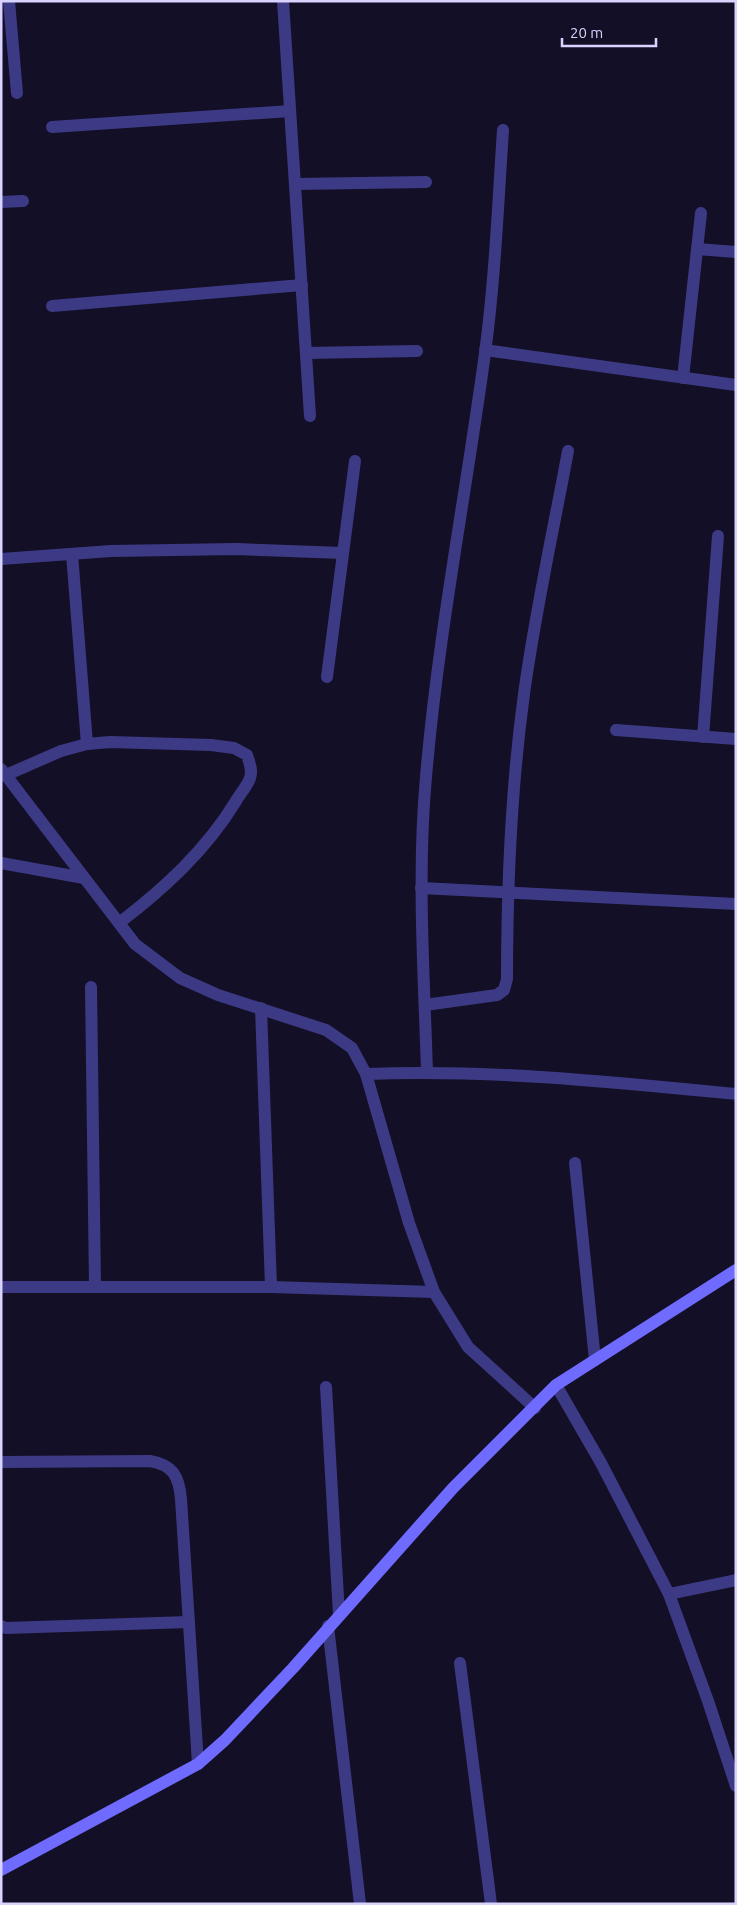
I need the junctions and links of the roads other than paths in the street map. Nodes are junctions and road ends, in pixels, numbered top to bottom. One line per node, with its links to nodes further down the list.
1 (9, 1): 3 (street)
2 (283, 1): 4 (street)
3 (17, 93)
4 (290, 111): 5 (street); 8 (street)
5 (52, 127)
6 (503, 130): 16 (street)
7 (426, 182): 8 (street)
8 (295, 184): 14 (street)
9 (23, 201): 10 (street)
10 (1, 202)
11 (701, 213): 12 (street)
12 (697, 249): 13 (street); 19 (street)
13 (736, 252)
14 (302, 285): 15 (street); 18 (street)
15 (52, 306)
16 (485, 350): 19 (street); 36 (street)
17 (417, 351): 18 (street)
18 (306, 353): 21 (street)
19 (683, 378): 20 (street)
20 (736, 385)
21 (310, 416)
22 (568, 451): 37 (street)
23 (355, 461): 25 (street)
24 (718, 536): 30 (street)
25 (343, 553): 26 (street); 28 (street)
26 (72, 554): 27 (street); 32 (street)
27 (1, 559)
28 (327, 677)
29 (616, 730): 30 (street)
30 (703, 737): 31 (street)
31 (736, 739)
32 (88, 744): 33 (street); 39 (street)
33 (3, 772): 35 (street)
34 (1, 864): 35 (street)
35 (84, 878): 39 (street)
36 (421, 888): 37 (street); 41 (street)
37 (507, 891): 38 (street); 41 (street)
38 (736, 904)
39 (119, 923): 42 (street)
40 (91, 987): 48 (street)
41 (425, 1005): 43 (street)
42 (261, 1008): 44 (street); 50 (street)
43 (427, 1072): 44 (street); 45 (street)
44 (366, 1074): 51 (street)
45 (736, 1094)
46 (575, 1163): 52 (street)
47 (736, 1270): 52 (street)
48 (95, 1286): 49 (street); 50 (street)
49 (1, 1287)
50 (271, 1287): 51 (street)
51 (434, 1292): 55 (street)
52 (596, 1360): 53 (street)
53 (556, 1385): 55 (street); 58 (street)
54 (326, 1387): 59 (street)
55 (535, 1408): 59 (street)
56 (1, 1462): 60 (street)
57 (736, 1580): 58 (street)
58 (669, 1594): 65 (street)
59 (339, 1615): 62 (street)
60 (189, 1622): 61 (street); 64 (street)
61 (1, 1626)
62 (328, 1626): 64 (street); 67 (street)
63 (460, 1663): 68 (street)
64 (198, 1764): 66 (street)
65 (736, 1786)
66 (1, 1870)
67 (360, 1904)
68 (491, 1904)

